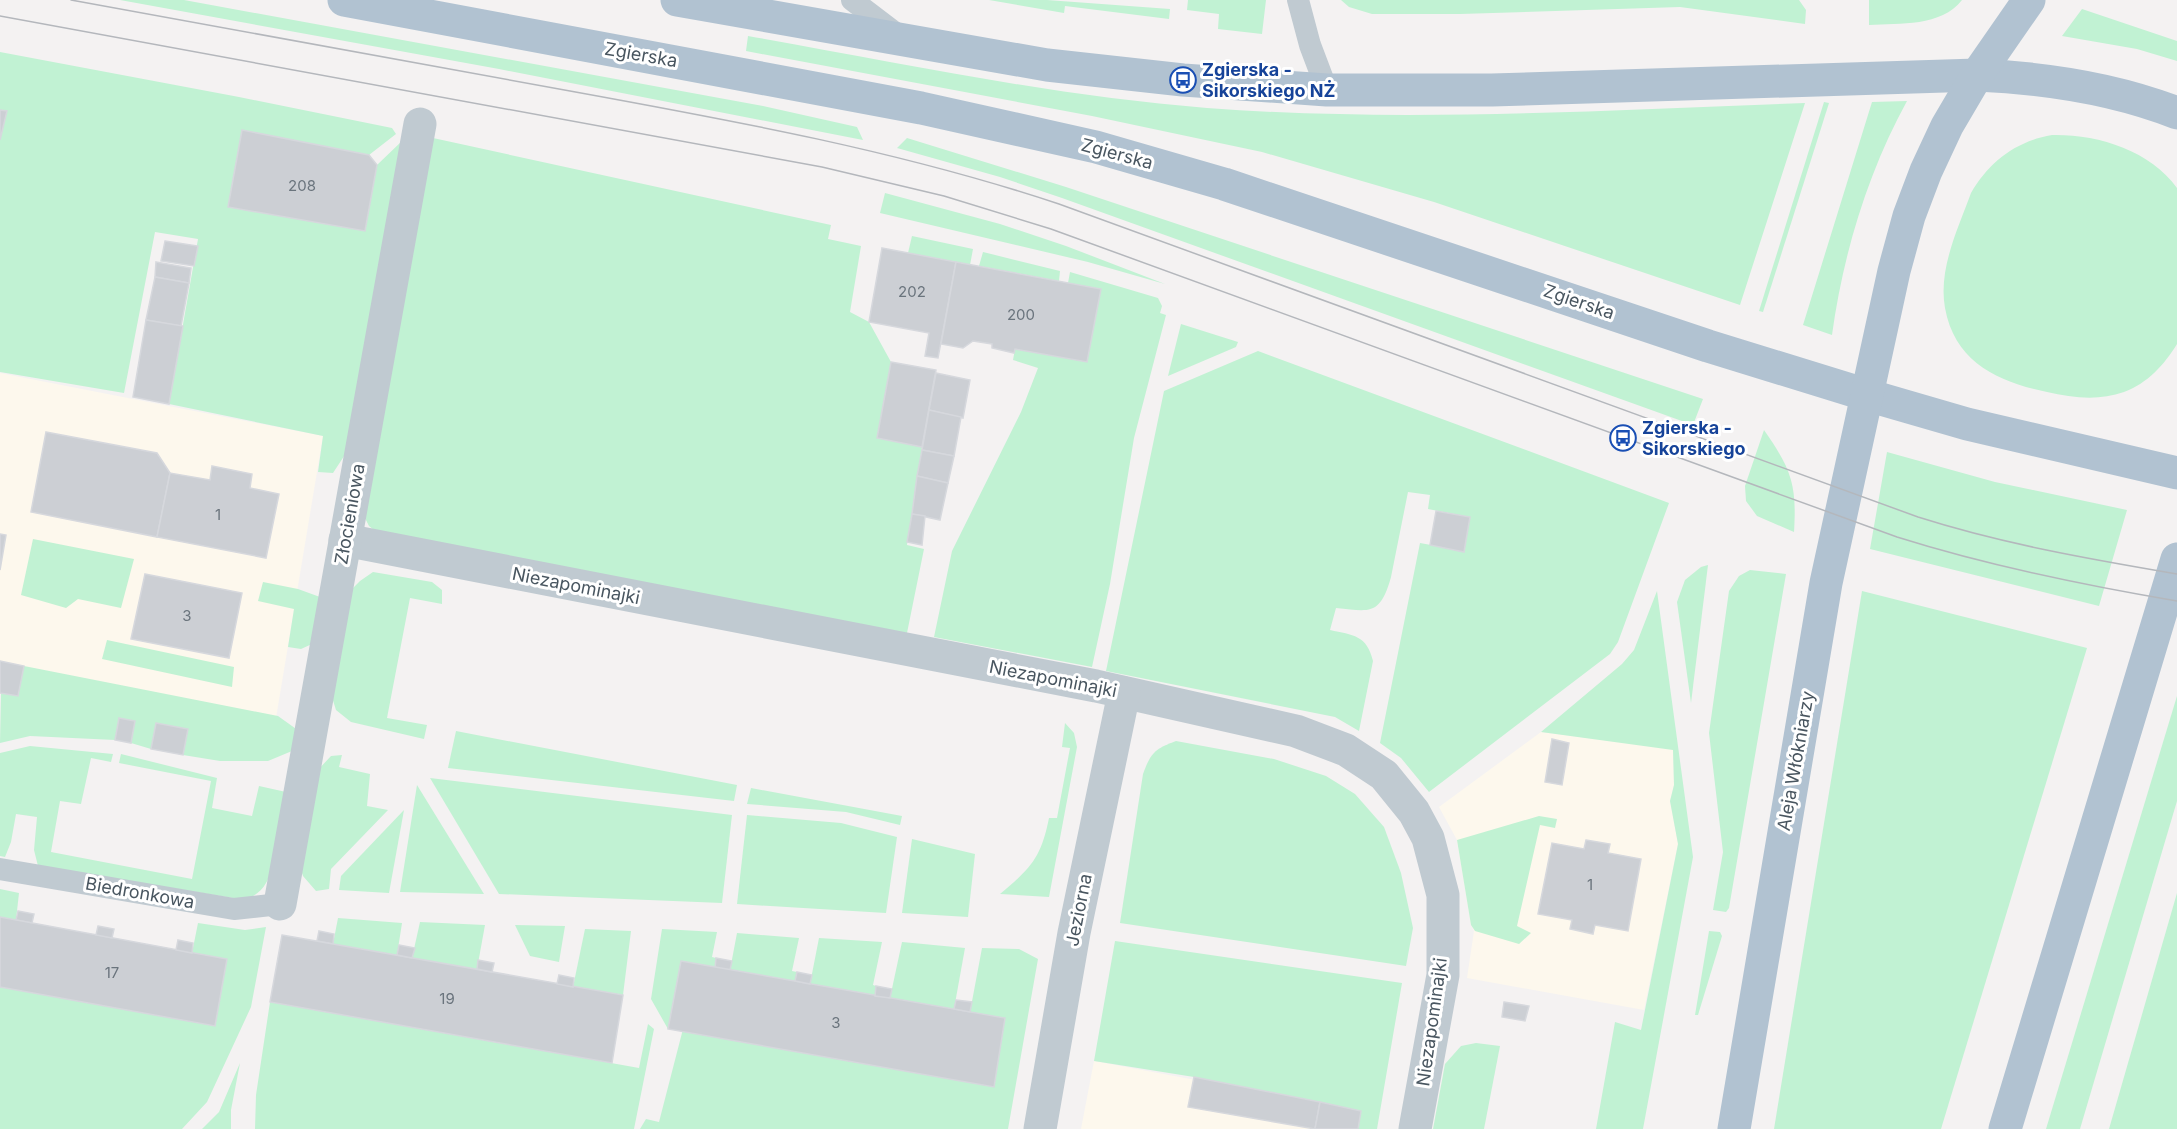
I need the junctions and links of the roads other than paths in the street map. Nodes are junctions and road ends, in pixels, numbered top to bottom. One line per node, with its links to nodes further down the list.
1 (344, 0): 11 (main road, Zgierska)
2 (678, 0): 6 (main road)
3 (852, 0): 6 (lane)
4 (1298, 0): 8 (lane)
5 (2029, 0): 7 (main road, Aleja Włókniarzy)
6 (904, 40): 8 (main road)
7 (1977, 75): 8 (main road); 9 (main road); 11 (main road, Aleja Włókniarzy)
8 (1327, 90)
9 (2177, 113)
10 (420, 124): 13 (street, Złocieniowa)
11 (1867, 396): 12 (main road, Zgierska); 20 (main road, Aleja Włókniarzy)
12 (2177, 473)
13 (345, 540): 15 (street, Niezapominajki); 17 (street, Złocieniowa)
14 (2177, 559): 21 (main road)
15 (1124, 693): 18 (street, Jeziorna); 19 (street, Niezapominajki)
16 (0, 869): 17 (lane, Biedronkowa)
17 (280, 904)
18 (1040, 1129)
19 (1415, 1129)
20 (1734, 1129)
21 (2005, 1129)

